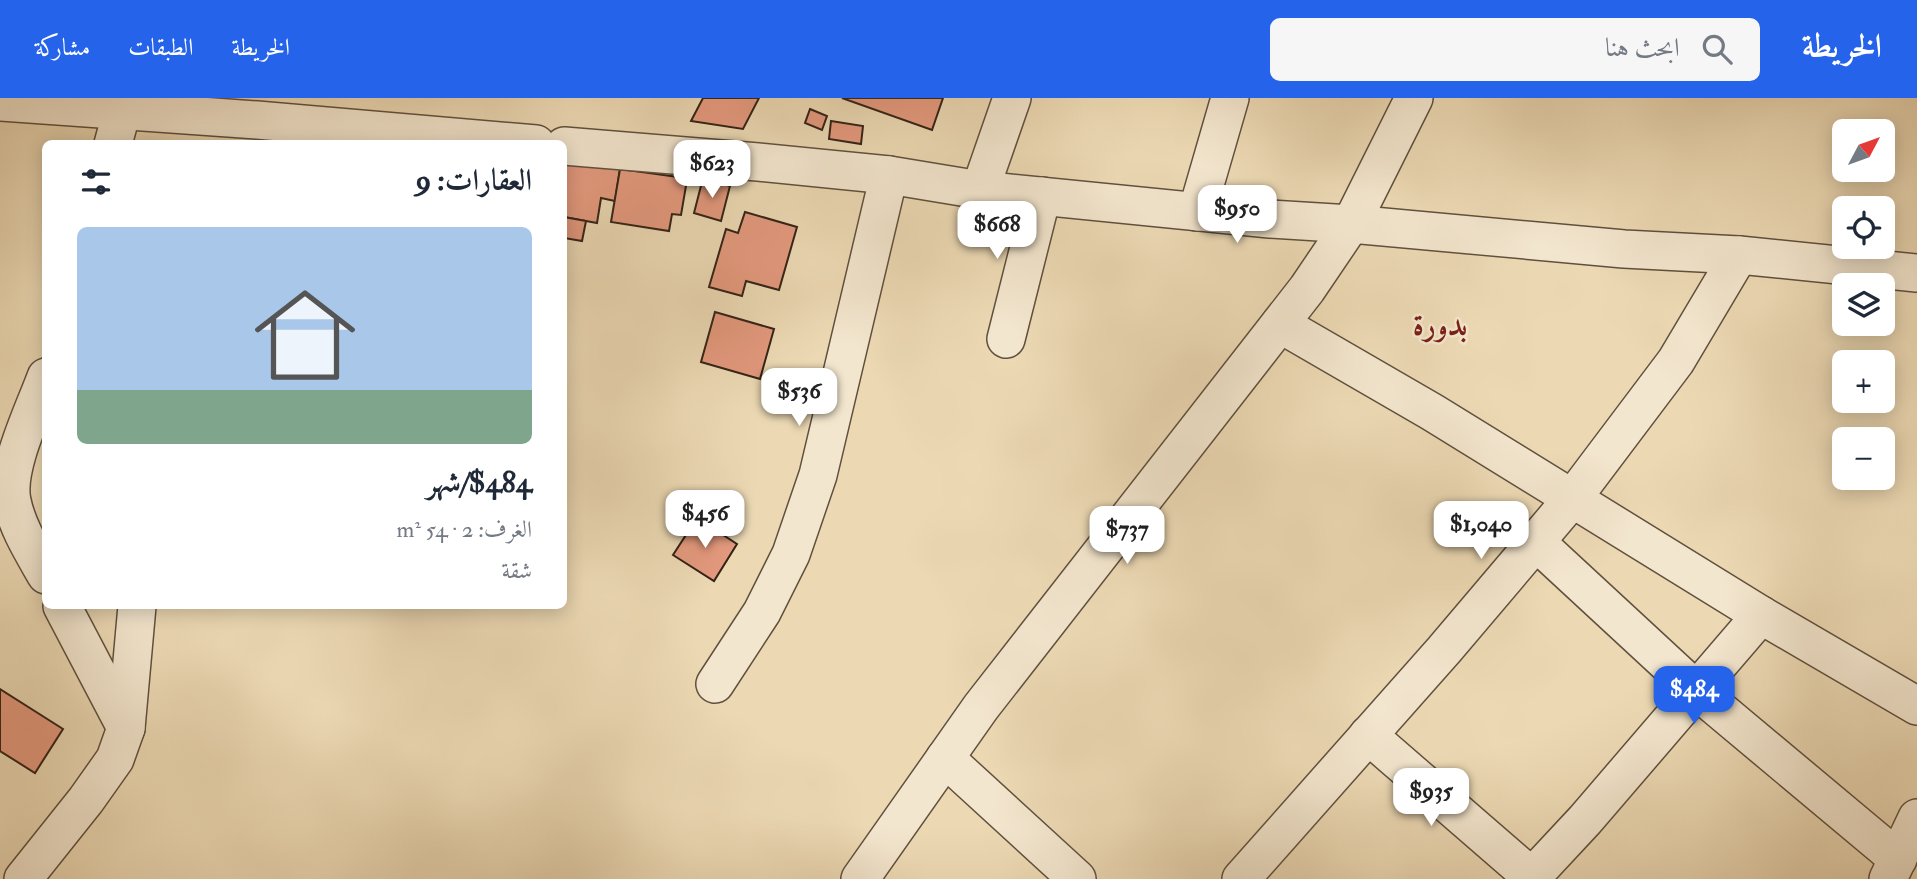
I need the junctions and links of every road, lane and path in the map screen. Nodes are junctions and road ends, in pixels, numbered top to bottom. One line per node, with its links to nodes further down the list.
1 (1012, 98): 11 (street)
2 (1230, 98): 13 (street)
3 (1415, 98): 14 (street)
4 (0, 102): 6 (street)
5 (260, 109): 6 (street); 7 (street)
6 (118, 127)
7 (343, 136): 8 (street)
8 (443, 140)
9 (567, 146): 10 (street)
10 (889, 175): 11 (street); 26 (street)
11 (979, 190): 12 (street)
12 (1042, 196): 13 (street); 18 (street)
13 (1197, 212): 14 (street)
14 (1351, 224): 15 (street); 17 (street)
15 (1739, 255): 16 (street); 20 (street)
16 (1917, 273)
17 (1280, 324): 20 (street); 31 (street)
18 (1006, 339)
19 (42, 388): 22 (street)
20 (1572, 499): 21 (street); 25 (street)
21 (1536, 542): 27 (street); 30 (street)
22 (42, 568)
23 (64, 609): 29 (street)
24 (138, 609): 29 (street)
25 (1761, 615): 27 (street); 28 (street)
26 (715, 684)
27 (1696, 690): 33 (street); 34 (street)
28 (1917, 706)
29 (127, 728): 35 (street)
30 (1368, 735): 34 (street); 38 (street)
31 (945, 758): 36 (street); 37 (street)
32 (1917, 818): 33 (street)
33 (1893, 869)
34 (1532, 878)
35 (23, 879)
36 (860, 879)
37 (1077, 879)
38 (1241, 879)

